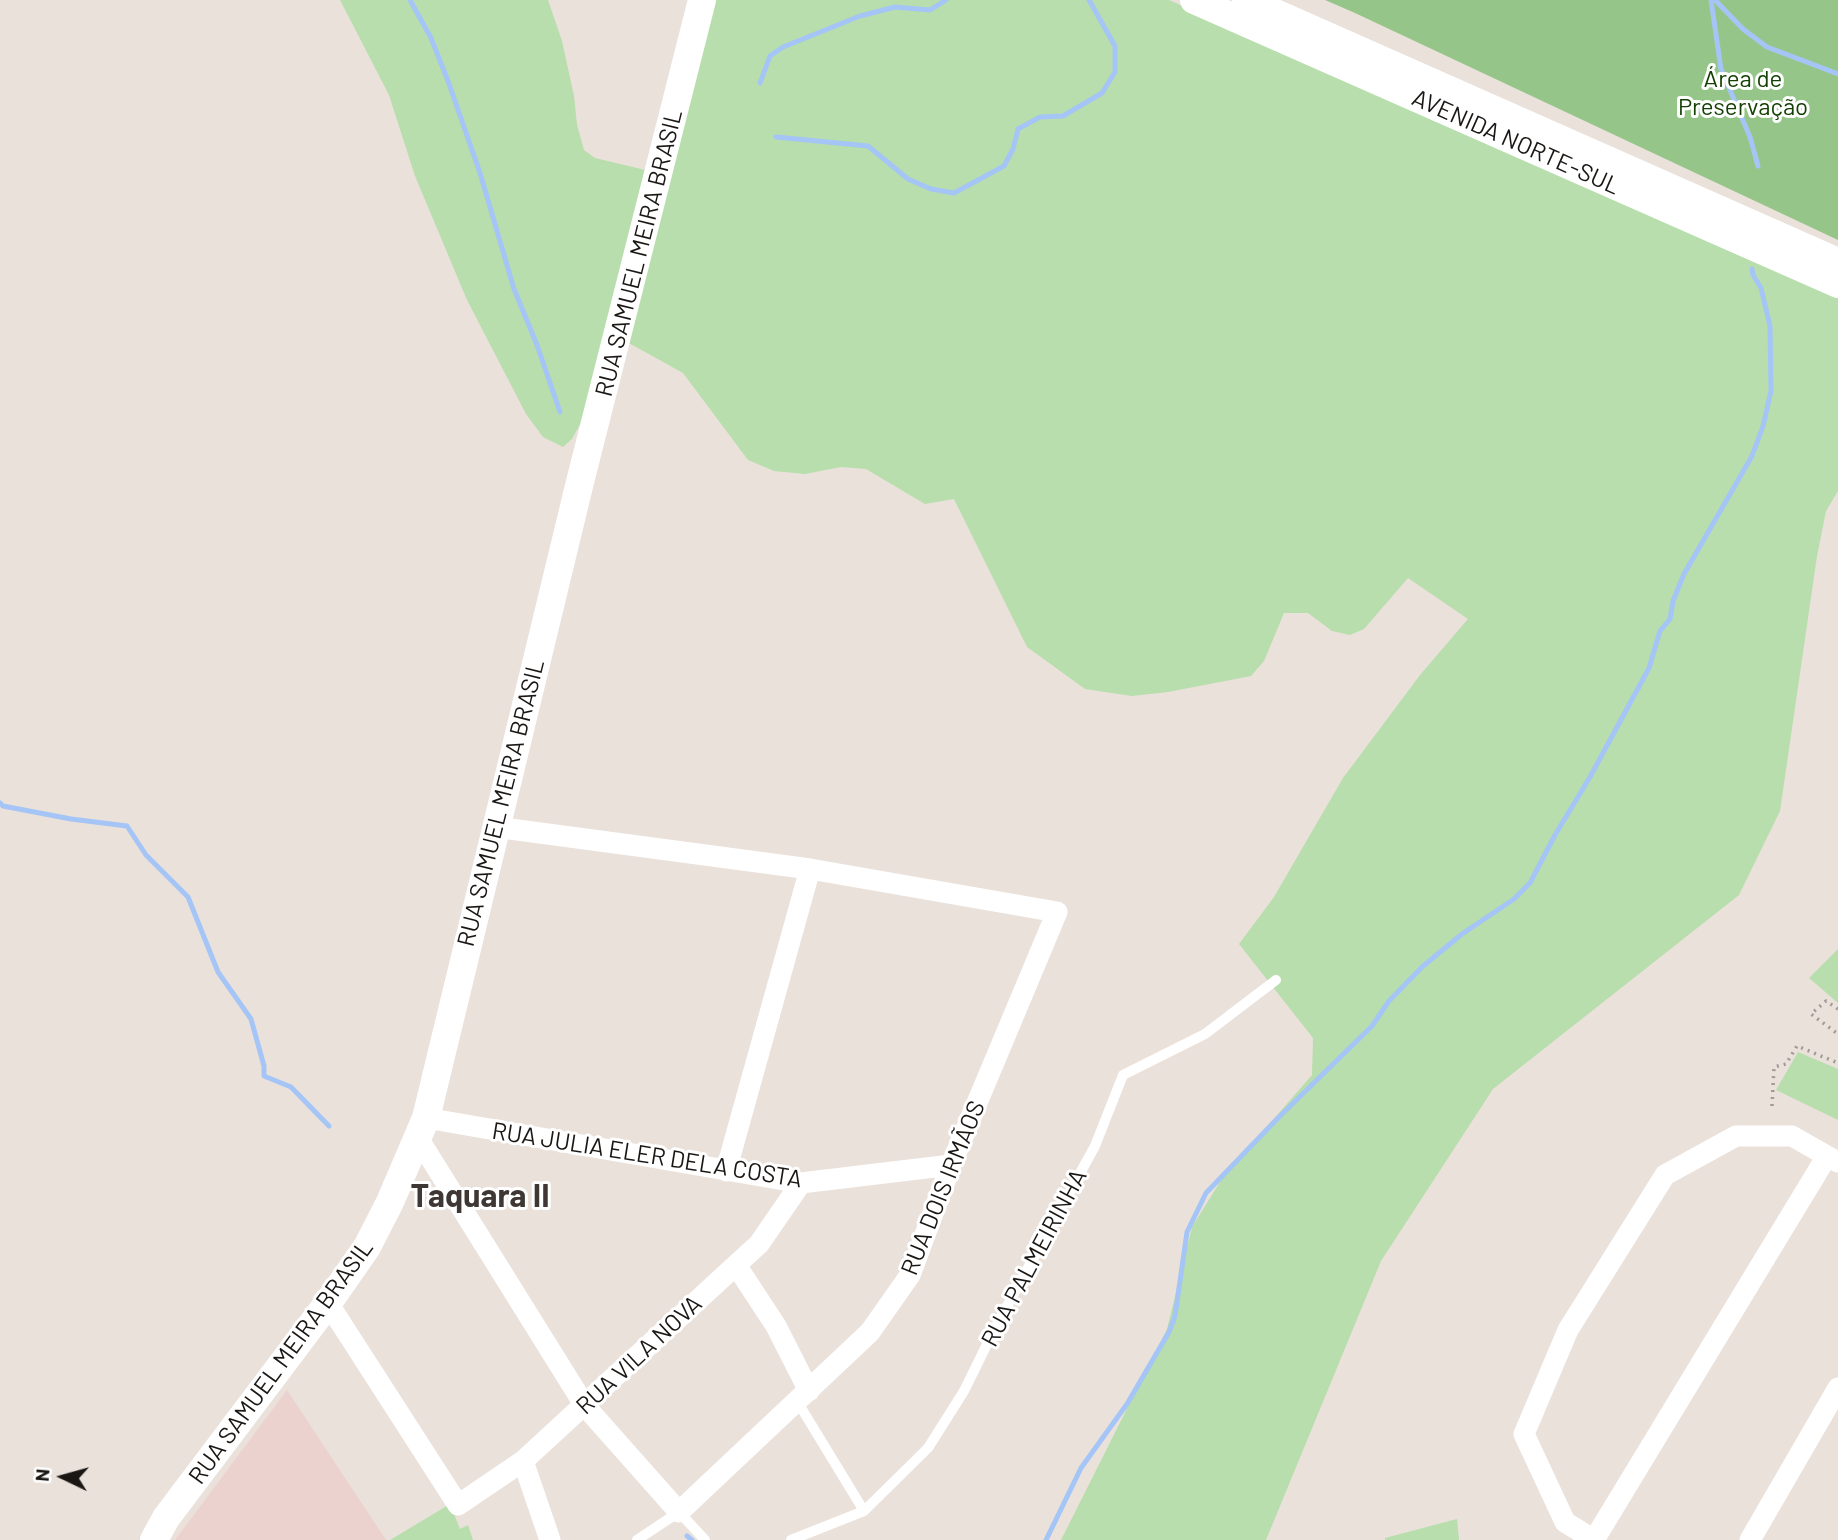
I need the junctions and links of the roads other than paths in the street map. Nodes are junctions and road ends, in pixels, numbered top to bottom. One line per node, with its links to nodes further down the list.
1 (702, 0): 6 (street, RUA SAMUEL MEIRA BRASIL)
2 (1194, 0): 5 (street, AVENIDA NORTE-SUL)
3 (1246, 0): 4 (street, AVENIDA NORTE-SUL)
4 (1838, 261)
5 (1838, 284)
6 (495, 827): 7 (street); 9 (street, RUA SAMUEL MEIRA BRASIL)
7 (810, 869): 11 (street, RUA DOIS IRMÃOS); 12 (street)
8 (1276, 980): 20 (lane, RUA PALMEIRINHA)
9 (422, 1128): 12 (street, RUA JULIA ELER DELA COSTA); 15 (street, RUA SAMUEL MEIRA BRASIL); 18 (street)
10 (1832, 1159): 10 (street)
11 (951, 1165): 13 (street, RUA JULIA ELER DELA COSTA); 17 (street, RUA DOIS IRMÃOS)
12 (726, 1171): 13 (street, RUA JULIA ELER DELA COSTA)
13 (801, 1184): 14 (street, RUA VILA NOVA)
14 (736, 1265): 17 (street); 18 (street, RUA VILA NOVA)
15 (328, 1303): 19 (street, RUA VILA NOVA); 22 (street, RUA SAMUEL MEIRA BRASIL)
16 (1838, 1388): 27 (street)
17 (803, 1396): 20 (lane); 21 (street, RUA DOIS IRMÃOS)
18 (585, 1406): 19 (street, RUA VILA NOVA); 21 (street)
19 (523, 1461): 23 (street)
20 (864, 1510): 26 (lane, RUA PALMEIRINHA)
21 (679, 1512): 24 (lane); 25 (lane)
22 (154, 1540)
23 (550, 1540)
24 (637, 1540)
25 (705, 1540)
26 (791, 1540)
27 (1750, 1540)

